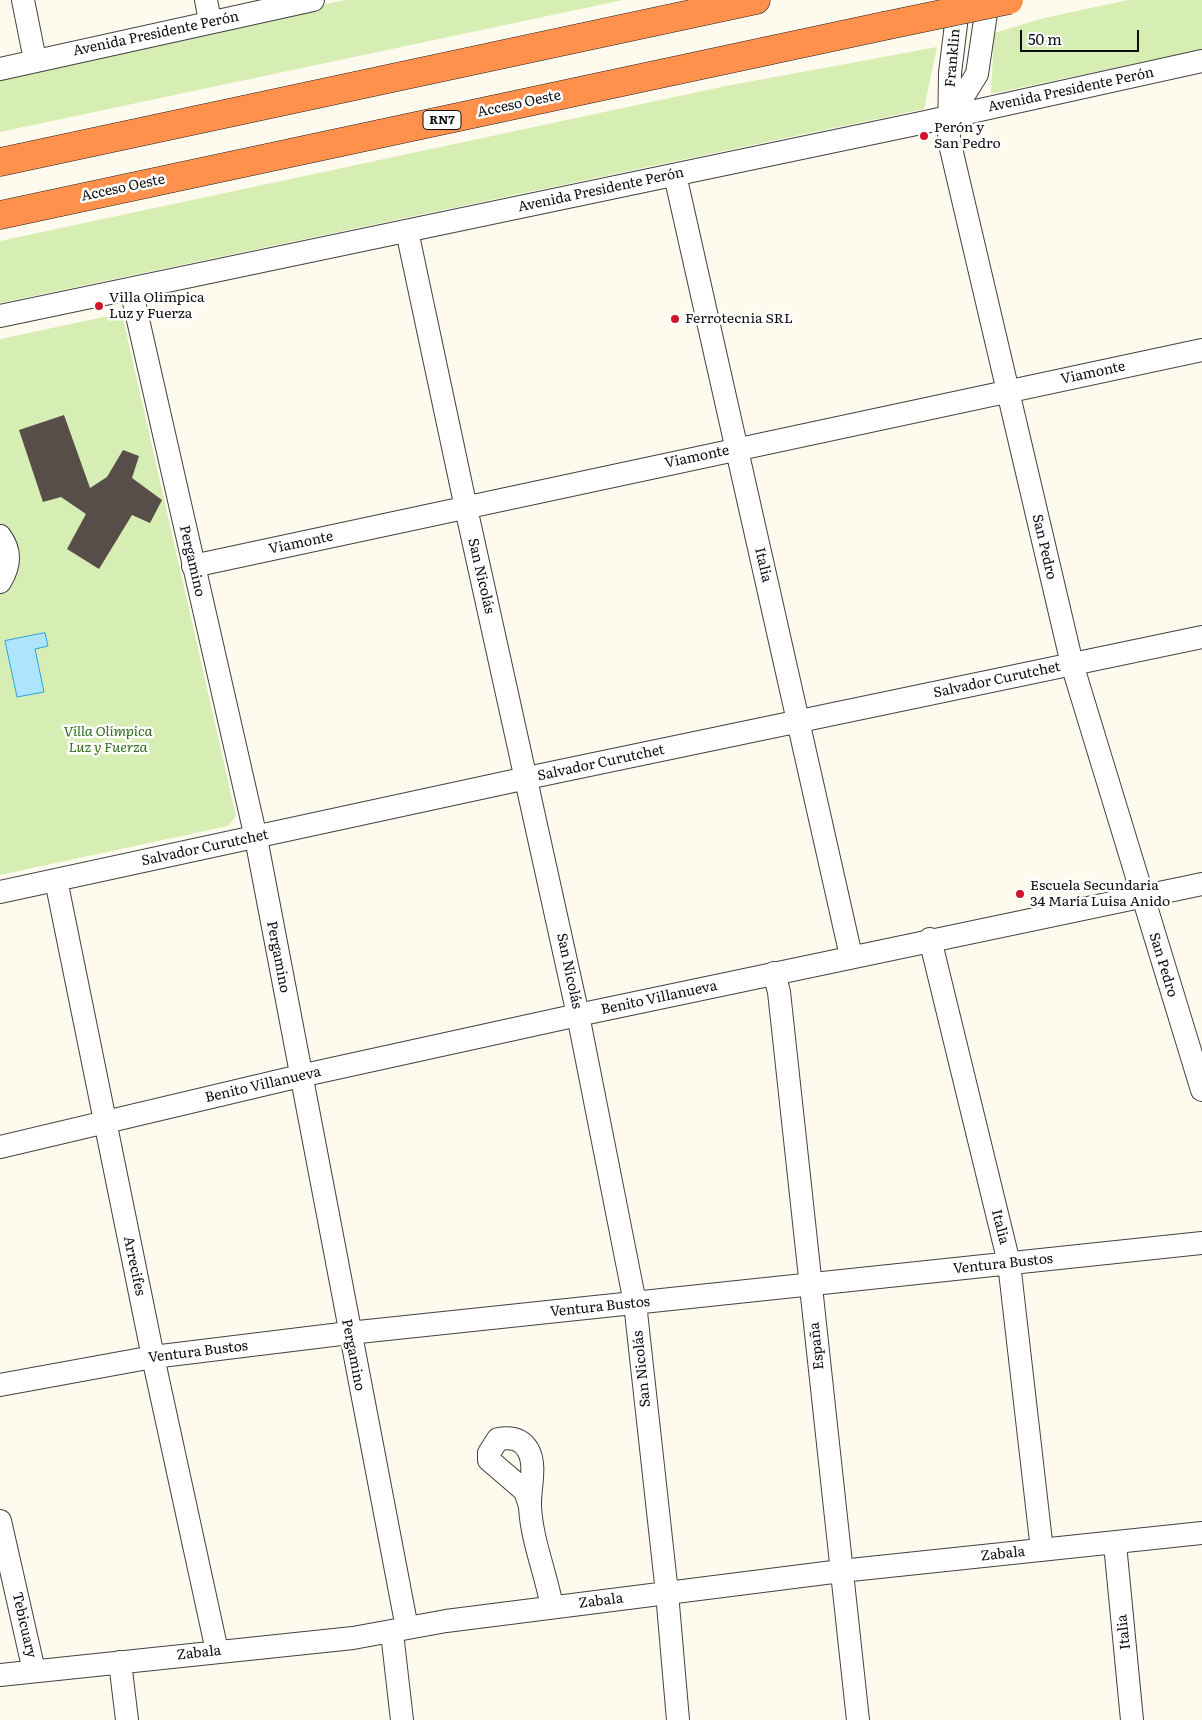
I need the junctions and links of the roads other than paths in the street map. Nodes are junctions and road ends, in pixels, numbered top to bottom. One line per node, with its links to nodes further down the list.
1 (23, 0): 8 (street)
2 (313, 0): 7 (street, Avenida Presidente Perón)
3 (756, 0): 12 (highway)
4 (959, 0): 11 (street, Franklin)
5 (988, 0): 11 (street, San Pedro)
6 (1009, 0): 14 (highway, Acceso Oeste / RN7, bridge)
7 (208, 11): 8 (street, Avenida Presidente Perón)
8 (35, 60): 10 (street, Avenida Presidente Perón)
9 (1202, 61): 11 (street, Avenida Presidente Perón)
10 (0, 68)
11 (951, 116): 13 (street, Avenida Presidente Perón); 19 (street, San Pedro)
12 (0, 162)
13 (675, 175): 15 (street, Avenida Presidente Perón); 20 (street, Italia)
14 (0, 215)
15 (407, 231): 16 (street, Avenida Presidente Perón); 21 (street, San Nicolás)
16 (131, 289): 17 (street, Avenida Presidente Perón); 23 (street, Pergamino)
17 (0, 316)
18 (1202, 350): 19 (street, Viamonte)
19 (1008, 391): 20 (street, Viamonte); 26 (street, San Pedro)
20 (736, 448): 21 (street, Viamonte); 27 (street, Italia)
21 (466, 508): 23 (street, Viamonte); 28 (street, San Nicolás)
22 (0, 536): 24 (street)
23 (193, 566): 29 (street, Pergamino)
24 (0, 582)
25 (1202, 637): 26 (street, Salvador Curutchet)
26 (1072, 664): 27 (street, Salvador Curutchet); 33 (street, San Pedro)
27 (798, 721): 28 (street, Salvador Curutchet); 35 (street, Italia)
28 (527, 778): 29 (street, Salvador Curutchet); 37 (street, San Nicolás)
29 (256, 838): 30 (street, Salvador Curutchet); 38 (street, Pergamino)
30 (56, 880): 32 (street, Salvador Curutchet); 40 (street, Arrecifes)
31 (1202, 884): 33 (street, Benito Villanueva)
32 (0, 892)
33 (1141, 896): 34 (street, Benito Villanueva); 39 (street, San Pedro)
34 (930, 939): 35 (street, Benito Villanueva); 43 (street, Italia)
35 (851, 956): 36 (street, Benito Villanueva)
36 (774, 973): 37 (street, Benito Villanueva); 44 (street, España)
37 (578, 1014): 38 (street, Benito Villanueva); 45 (street, San Nicolás)
38 (300, 1076): 40 (street, Benito Villanueva); 46 (street, Pergamino)
39 (1202, 1090)
40 (105, 1123): 41 (street, Benito Villanueva); 47 (street, Arrecifes)
41 (0, 1147)
42 (1202, 1243): 43 (street, Ventura Bustos)
43 (1009, 1263): 44 (street, Ventura Bustos); 53 (street, Italia)
44 (811, 1284): 45 (street, Ventura Bustos); 54 (street, España)
45 (635, 1303): 46 (street, Ventura Bustos); 55 (street, San Nicolás)
46 (349, 1333): 47 (street, Ventura Bustos); 57 (street, Pergamino)
47 (153, 1357): 48 (street, Ventura Bustos); 58 (street, Arrecifes)
48 (0, 1385)
49 (530, 1506): 56 (street)
50 (0, 1521): 60 (street, Tebicuary)
51 (1202, 1533): 52 (street, Zabala)
52 (1115, 1544): 53 (street, Zabala); 66 (street, Italia)
53 (1042, 1550): 54 (street, Zabala)
54 (841, 1571): 55 (street, Zabala); 65 (street, España)
55 (667, 1593): 56 (street, Zabala); 64 (street, San Nicolás)
56 (552, 1607): 57 (street, Zabala)
57 (399, 1630): 58 (street, Zabala); 63 (street, Pergamino)
58 (217, 1652): 59 (street, Zabala)
59 (120, 1662): 60 (street, Zabala); 62 (street)
60 (34, 1671): 61 (street, Zabala)
61 (0, 1675)
62 (127, 1720)
63 (402, 1720)
64 (678, 1720)
65 (858, 1720)
66 (1132, 1720)

